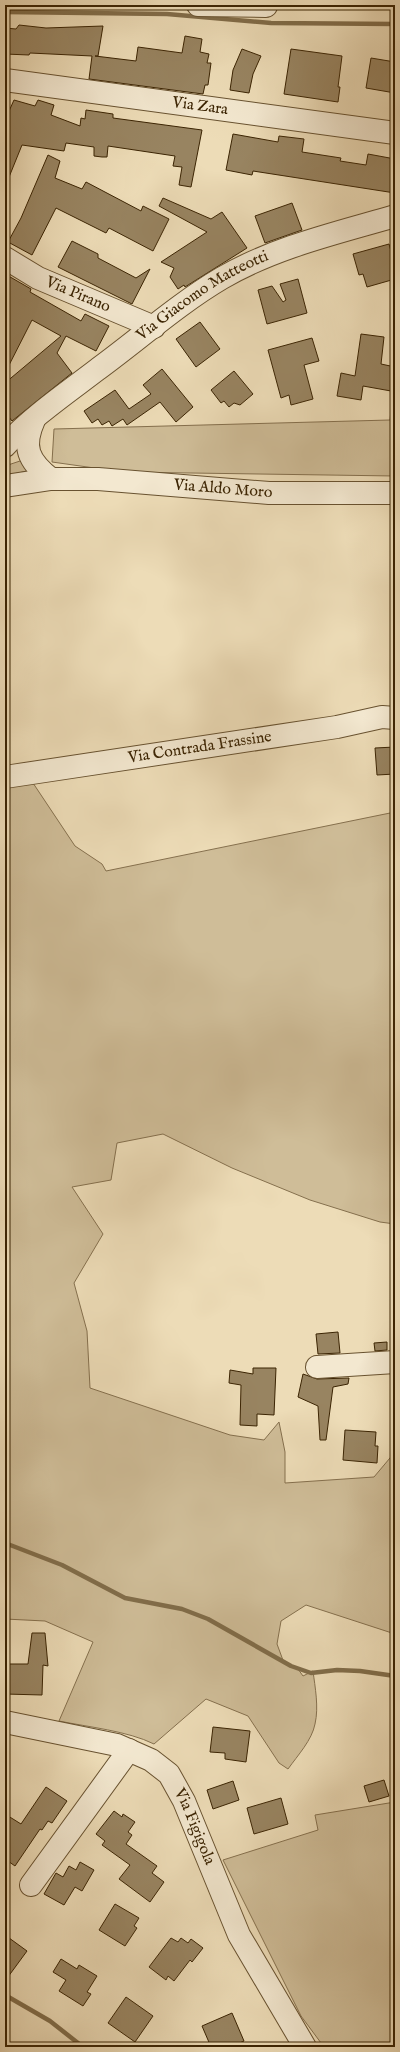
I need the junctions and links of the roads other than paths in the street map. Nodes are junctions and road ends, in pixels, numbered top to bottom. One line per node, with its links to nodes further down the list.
1 (198, 5): 2 (street)
2 (266, 6)
3 (5, 80): 4 (street, Via Zara)
4 (395, 133)
5 (395, 216): 7 (street, Via Giacomo Matteotti)
6 (5, 258): 7 (street, Via Pirano)
7 (154, 327): 8 (street, Via Giacomo Matteotti)
8 (34, 420): 9 (street, Via Giacomo Matteotti); 10 (street)
9 (5, 446)
10 (51, 479): 11 (street); 12 (street, Via Aldo Moro)
11 (5, 486)
12 (395, 493)
13 (395, 718): 14 (street, Via Contrada Frassine)
14 (5, 777)
15 (395, 1362): 16 (street)
16 (317, 1367)
17 (5, 1722): 18 (street, Via Figigola)
18 (129, 1750): 19 (street); 20 (street, Via Figigola)
19 (31, 1886)
20 (301, 2041)

